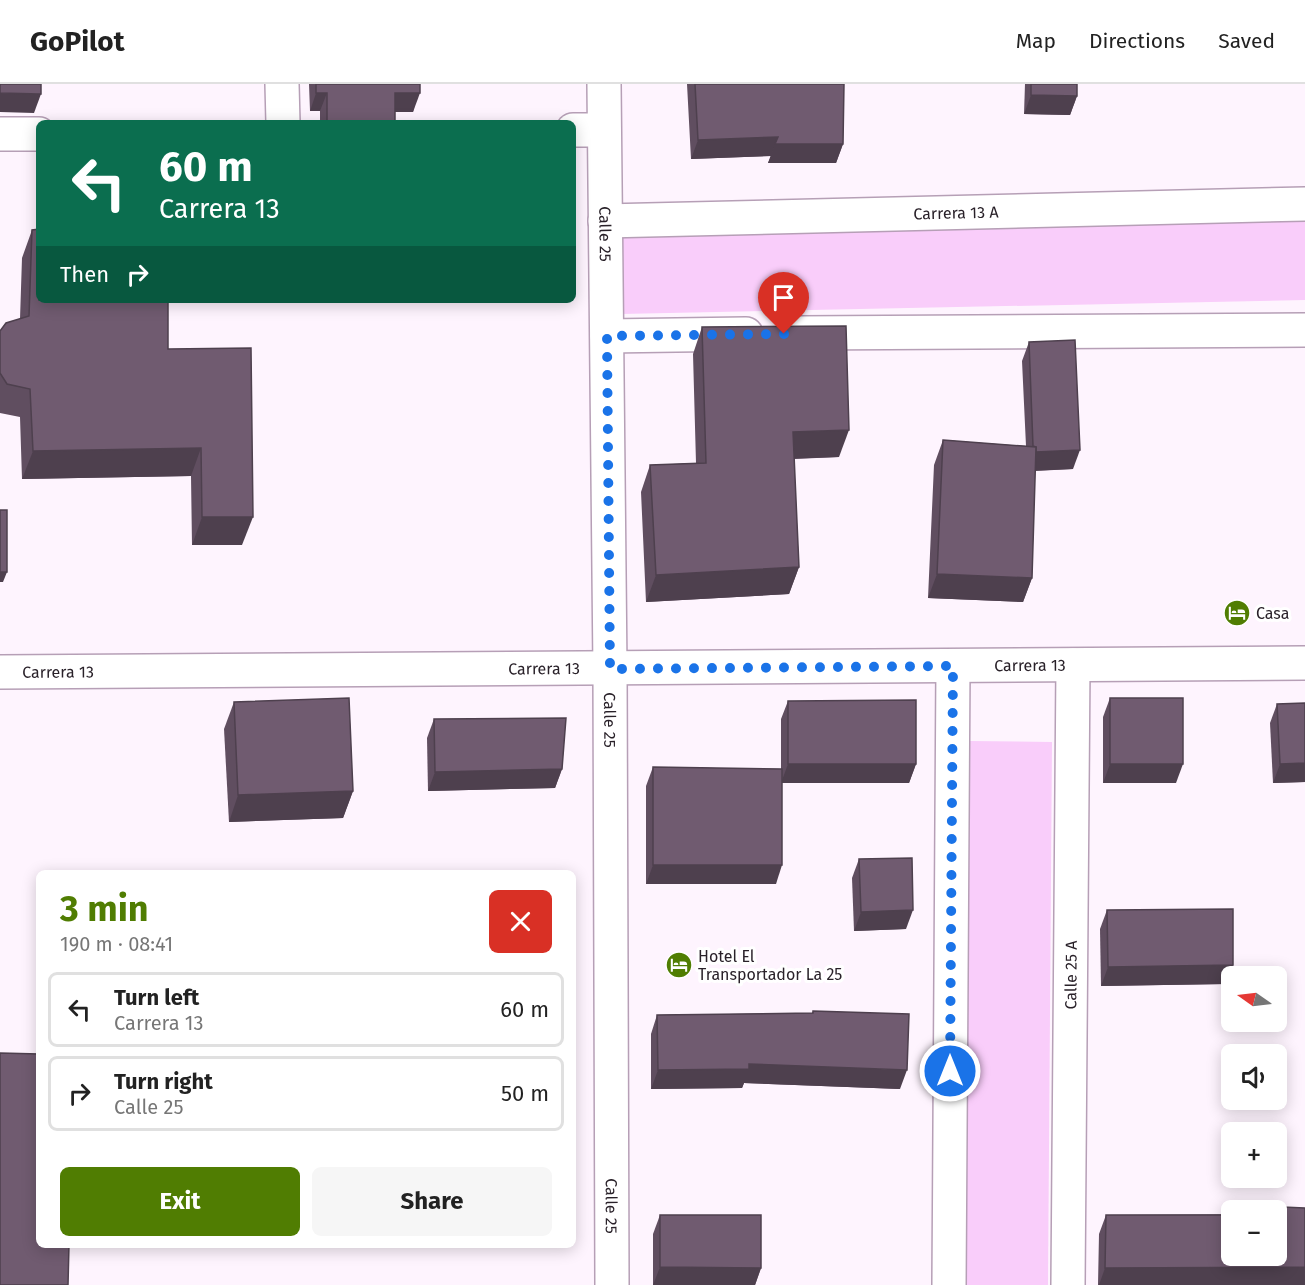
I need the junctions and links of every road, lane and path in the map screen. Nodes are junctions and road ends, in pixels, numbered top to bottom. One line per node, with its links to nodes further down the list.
1 (282, 84): 3 (street)
2 (603, 84): 4 (street, Calle 25)
3 (283, 120)
4 (589, 130): 8 (street, Calle 25)
5 (0, 134): 6 (street)
6 (36, 134)
7 (1305, 204): 8 (street, Carrera 13 A)
8 (605, 221): 10 (street, Calle 25)
9 (1305, 330): 10 (street)
10 (607, 336): 14 (street, Calle 25)
11 (1305, 663): 12 (street, Carrera 13)
12 (1073, 665): 13 (street, Carrera 13); 18 (street, Calle 25 A)
13 (953, 666): 14 (street, Carrera 13); 17 (street)
14 (610, 669): 15 (street, Carrera 13); 16 (street, Calle 25)
15 (0, 672)
16 (612, 1285)
17 (949, 1285)
18 (1068, 1285)

